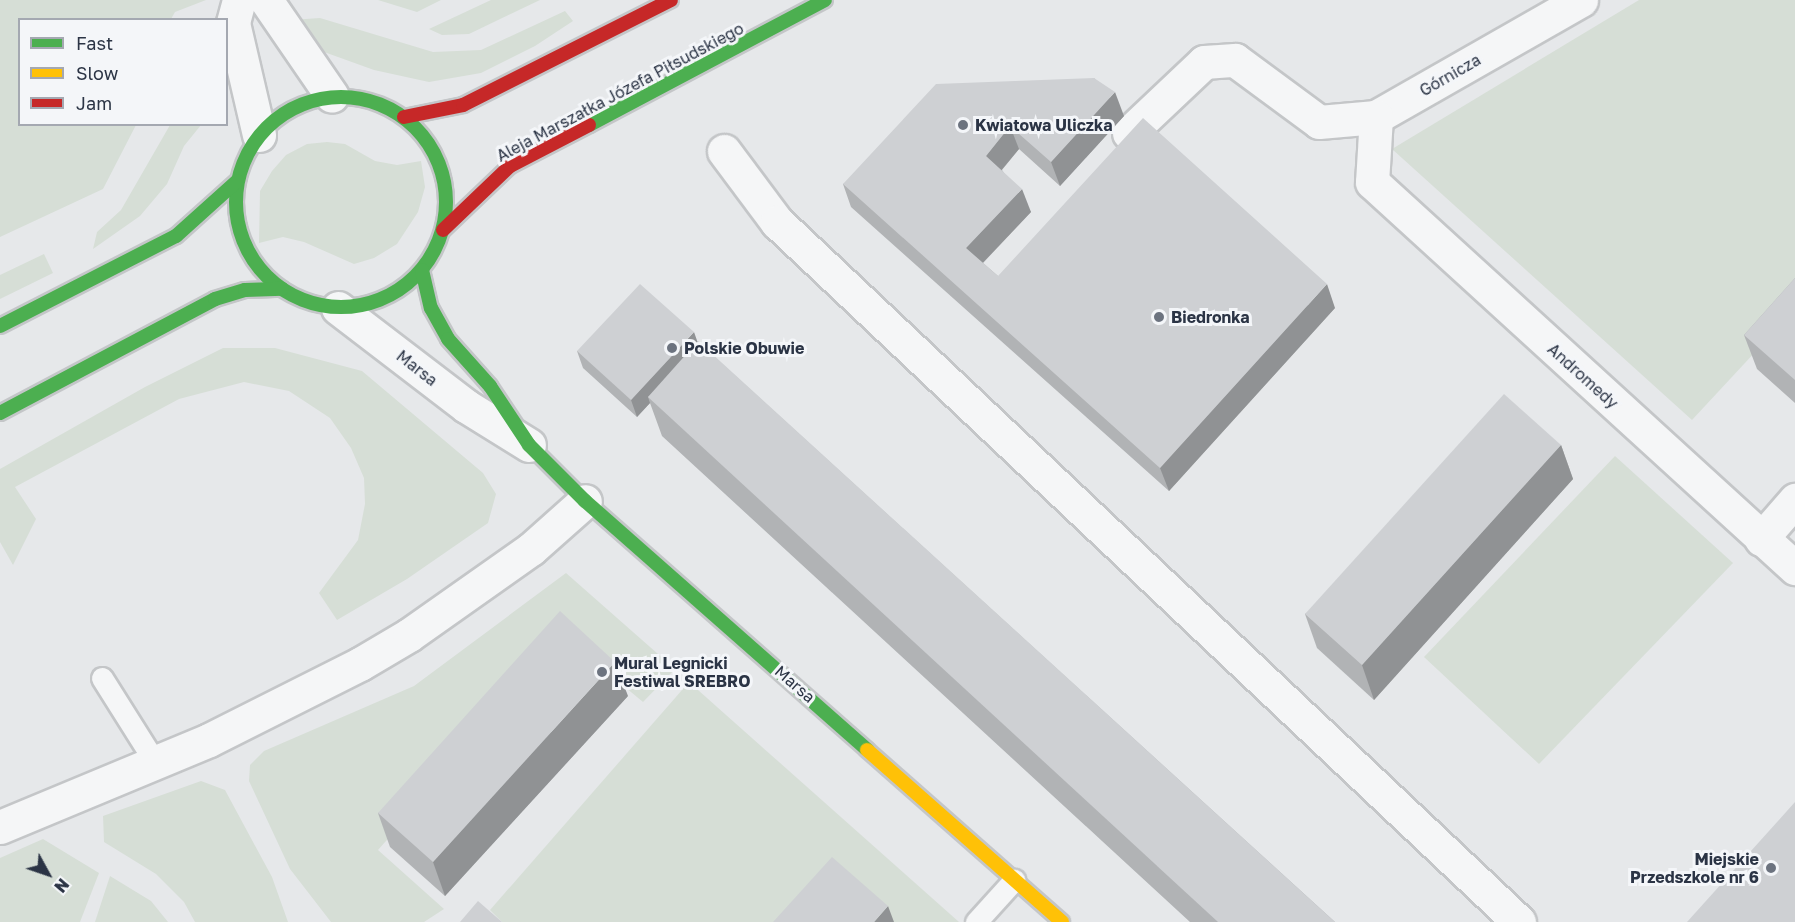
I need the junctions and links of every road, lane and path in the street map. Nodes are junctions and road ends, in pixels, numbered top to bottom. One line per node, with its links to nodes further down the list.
1 (239, 0): 10 (street)
2 (266, 0): 6 (street)
3 (671, 0): 7 (street)
4 (825, 0): 13 (street, Aleja Marszałka Józefa Piłsudskiego)
5 (1581, 0): 8 (street, Górnicza)
6 (332, 96): 7 (street); 10 (street)
7 (404, 117): 13 (street)
8 (1376, 117): 9 (street); 22 (street, Andromedy)
9 (1129, 133)
10 (259, 135): 12 (street)
11 (724, 151): 30 (street)
12 (237, 180): 15 (street); 17 (street)
13 (443, 230): 14 (street)
14 (422, 270): 16 (street); 19 (street, Marsa)
15 (282, 289): 16 (street); 18 (street)
16 (338, 308): 19 (street, Marsa)
17 (0, 326)
18 (0, 413)
19 (529, 445): 21 (street, Marsa)
20 (1795, 500): 22 (street)
21 (585, 501): 25 (street); 27 (street, Marsa)
22 (1761, 538): 23 (street, Andromedy)
23 (1795, 568)
24 (102, 678): 25 (lane)
25 (155, 762): 26 (street)
26 (0, 827)
27 (1014, 880): 28 (lane); 29 (street, Marsa)
28 (976, 922)
29 (1062, 922)
30 (1519, 922)

